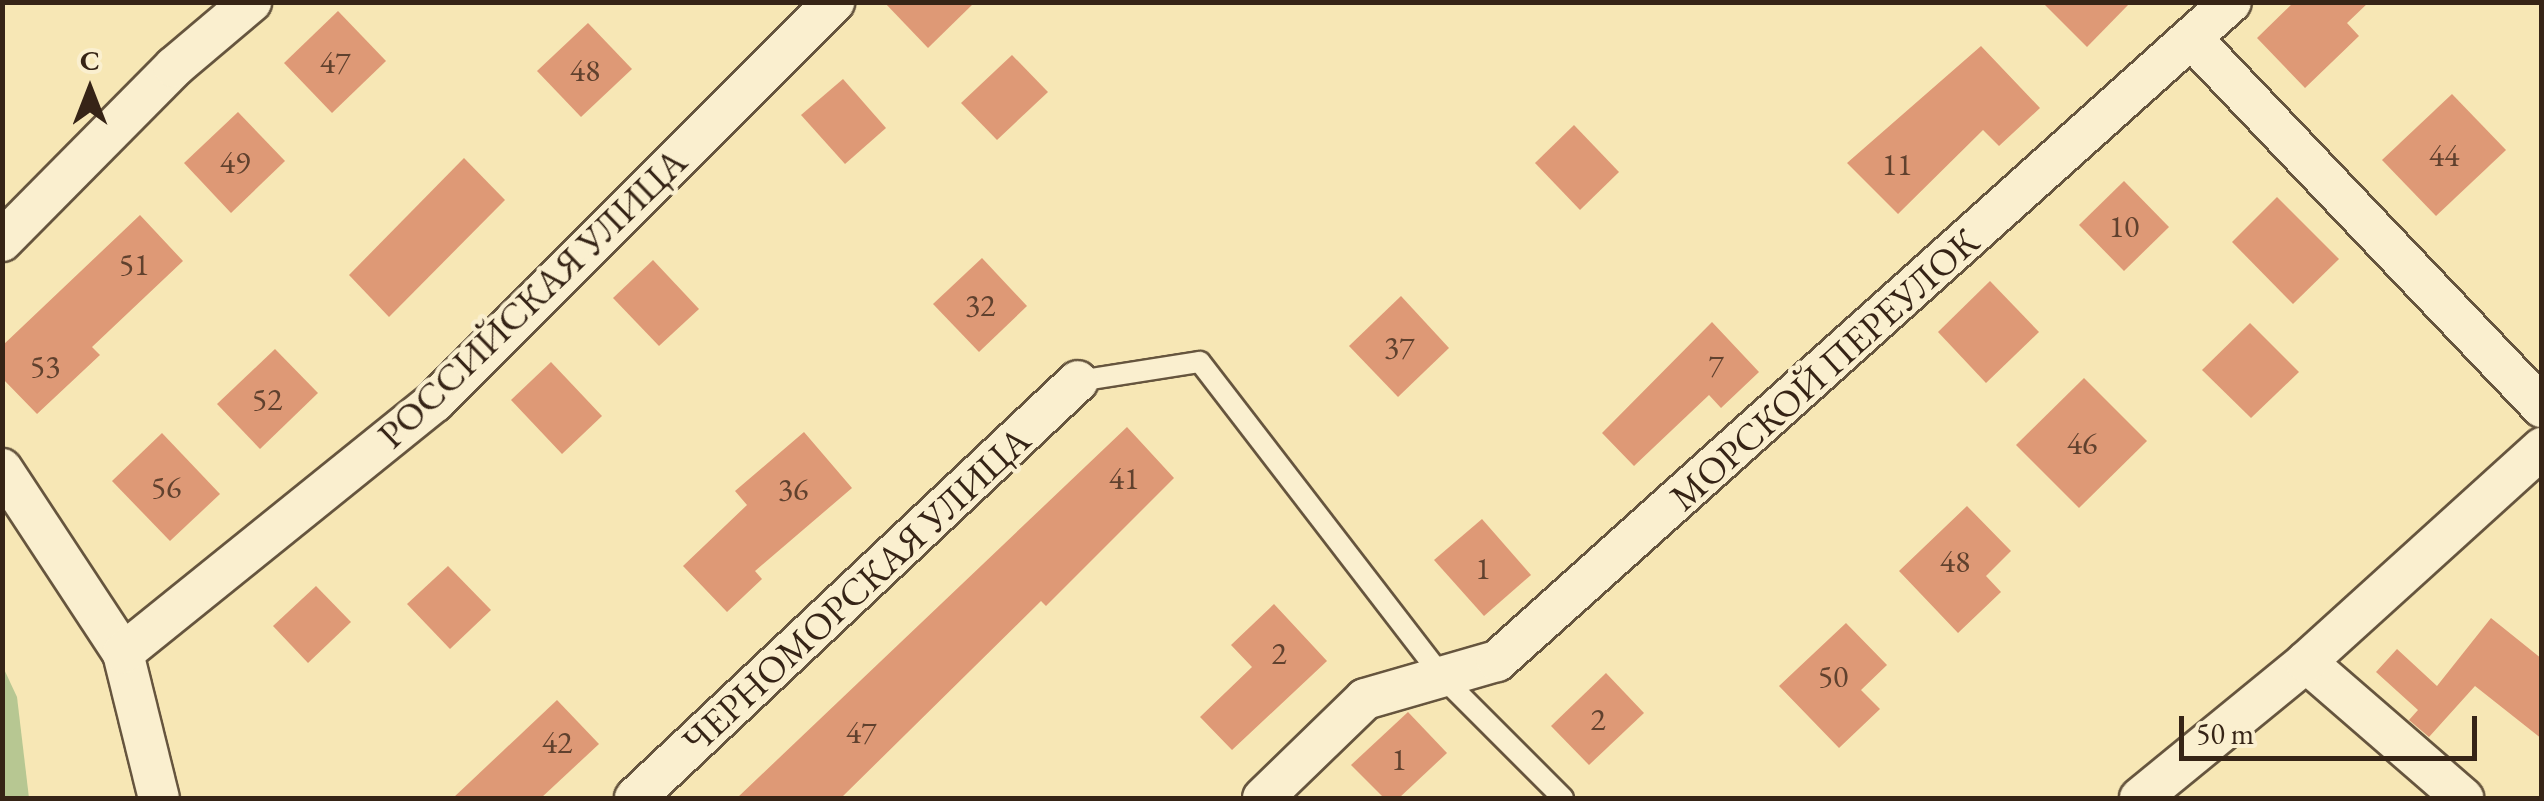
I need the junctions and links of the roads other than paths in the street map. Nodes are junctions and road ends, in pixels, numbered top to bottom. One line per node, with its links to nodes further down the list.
1 (251, 2): 5 (street)
2 (834, 2): 10 (street, РОССИЙСКАЯ УЛИЦА)
3 (2231, 2): 4 (street, МОРСКОЙ ПЕРЕУЛОК)
4 (2192, 39): 7 (street); 12 (street, МОРСКОЙ ПЕРЕУЛОК)
5 (2, 242)
6 (1078, 382): 12 (lane); 14 (street, ЧЕРНОМОРСКАЯ УЛИЦА)
7 (2542, 407)
8 (2542, 448): 11 (street)
9 (2, 469): 10 (street)
10 (123, 653): 13 (street)
11 (2306, 662): 17 (street); 18 (street)
12 (1443, 678): 15 (street, МОРСКОЙ ПЕРЕУЛОК); 16 (lane)
13 (159, 798)
14 (635, 798)
15 (1263, 798)
16 (1563, 798)
17 (2140, 798)
18 (2463, 798)

